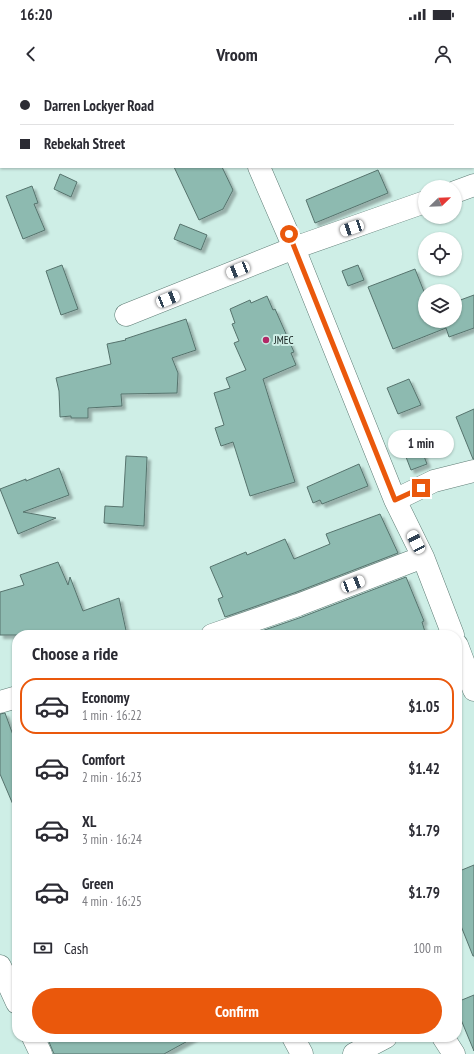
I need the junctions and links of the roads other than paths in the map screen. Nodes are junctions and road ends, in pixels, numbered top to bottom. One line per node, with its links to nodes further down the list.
1 (259, 168): 5 (street)
2 (474, 185): 3 (street)
3 (462, 189)
4 (418, 204): 5 (street)
5 (294, 248): 6 (street); 8 (street)
6 (126, 316)
7 (474, 471): 8 (street)
8 (395, 500): 9 (street)
9 (423, 557): 10 (street); 11 (street)
10 (226, 630)
11 (451, 630)
12 (462, 658): 13 (street)
13 (474, 690)
14 (12, 698): 15 (street)
15 (0, 702)
16 (0, 966): 17 (street)
17 (12, 992)
18 (35, 1042): 22 (street)
19 (296, 1042): 23 (street)
20 (377, 1042): 24 (street)
21 (446, 1042): 25 (street)
22 (41, 1054)
23 (302, 1054)
24 (354, 1054)
25 (454, 1054)

